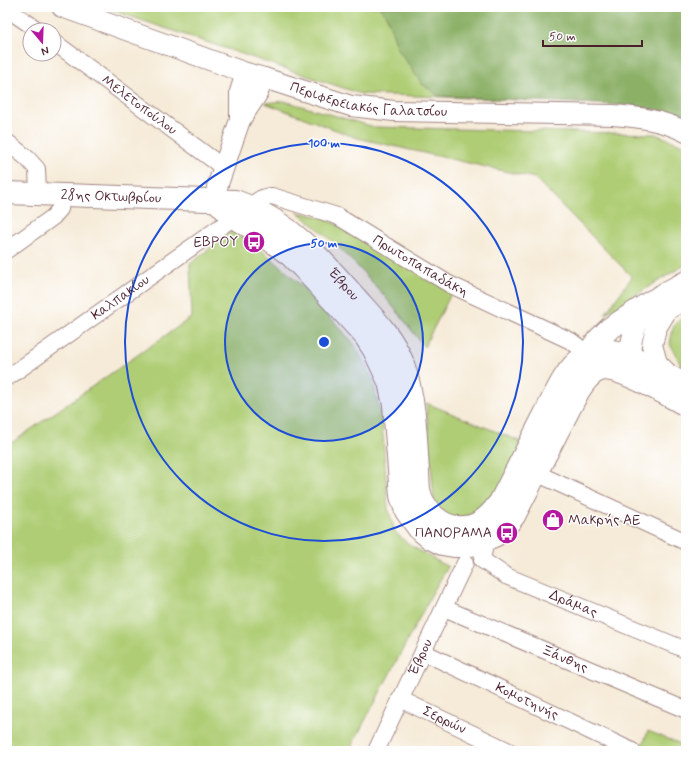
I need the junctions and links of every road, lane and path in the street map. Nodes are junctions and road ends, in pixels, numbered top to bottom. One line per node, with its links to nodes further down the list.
1 (62, 7): 5 (street, Περιφερειακός Γαλατσίου)
2 (7, 9): 3 (street)
3 (26, 22)
4 (62, 48): 8 (street, Μελετοπούλου)
5 (255, 76): 6 (street, Περιφερειακός Γαλατσίου); 8 (street)
6 (686, 132)
7 (7, 142): 10 (street)
8 (224, 168): 12 (street)
9 (7, 193): 10 (main road, 28ης Οκτωβρίου)
10 (38, 194): 11 (main road, 28ης Οκτωβρίου)
11 (63, 194): 12 (main road, 28ης Οκτωβρίου); 15 (street)
12 (215, 196): 13 (main road, Έβρου); 14 (main road, Έβρου)
13 (252, 207): 19 (street, Πρωτοπαπαδάκη); 19 (main road, Έβρου)
14 (231, 216): 22 (street, Καλπακίου); 27 (main road, Έβρου)
15 (7, 250)
16 (686, 281): 18 (street)
17 (686, 298): 23 (street)
18 (652, 301): 19 (main road); 20 (street)
19 (588, 354): 20 (main road, Έβρου)
20 (629, 355): 21 (street); 23 (main road)
21 (630, 377): 24 (main road); 25 (main road, Έβρου)
22 (7, 378)
23 (678, 381)
24 (686, 405)
25 (536, 473): 26 (street); 28 (main road, Έβρου)
26 (686, 542)
27 (449, 546): 28 (main road, Έβρου); 29 (street, Έβρου)
28 (484, 550): 29 (street, Έβρου); 31 (street, Δράμας)
29 (465, 563): 30 (street, Έβρου)
30 (444, 608): 32 (street, Έβρου); 34 (street, Ξάνθης)
31 (686, 650)
32 (423, 652): 33 (street, Έβρου); 37 (street, Κομοτηνής)
33 (400, 700): 35 (street, Έβρου); 36 (street, Σερρών)
34 (686, 710)
35 (381, 750)
36 (509, 751)
37 (632, 751)

